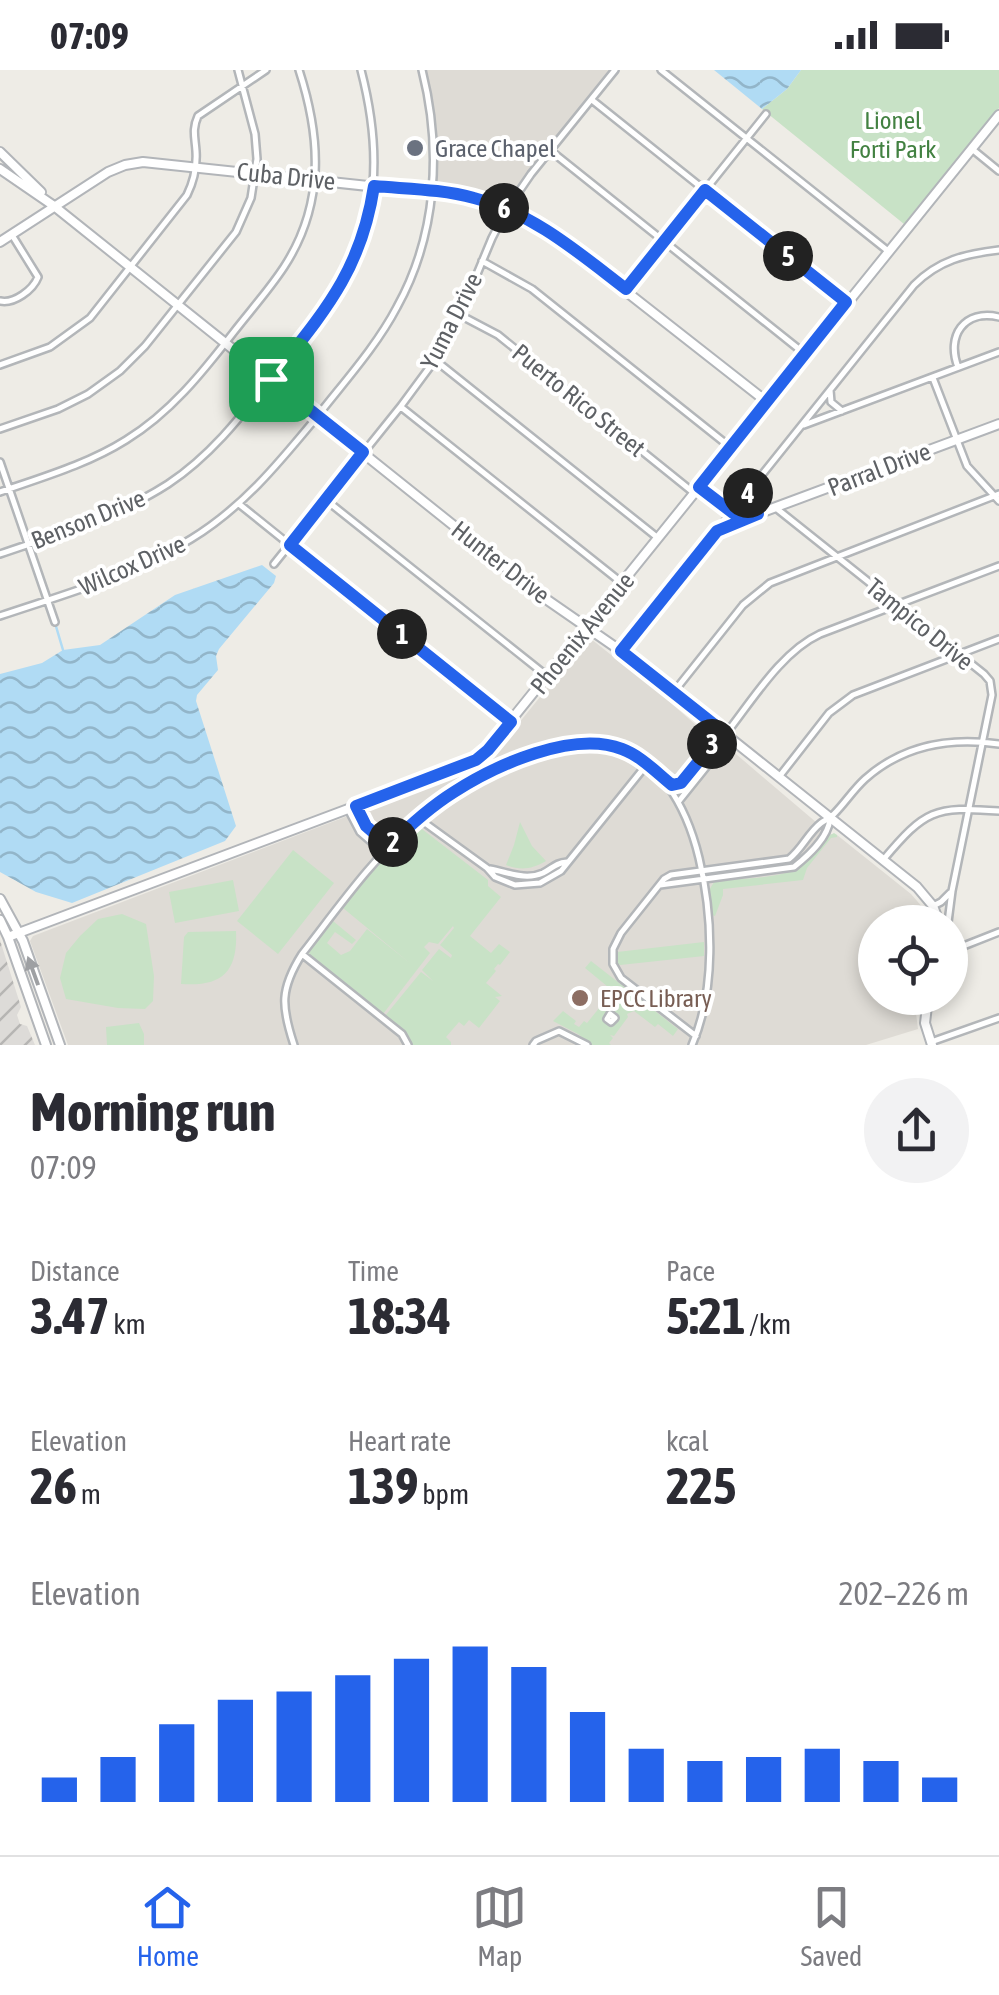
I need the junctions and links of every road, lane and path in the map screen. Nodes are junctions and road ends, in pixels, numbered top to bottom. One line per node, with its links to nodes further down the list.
1 (238, 70): 8 (street)
2 (266, 70): 8 (street)
3 (300, 70): 20 (street)
4 (361, 70): 21 (street, Benson Drive)
5 (422, 70): 23 (street, Wilcox Drive)
6 (615, 70): 9 (street, Yuma Drive)
7 (661, 70): 12 (street)
8 (242, 86): 16 (street); 19 (street)
9 (592, 100): 14 (street, Yuma Drive); 22 (street)
10 (766, 114): 12 (street)
11 (999, 115): 13 (street, Phoenix Avenue)
12 (746, 139): 22 (street); 30 (street)
13 (972, 149): 18 (street); 30 (street, Phoenix Avenue)
14 (550, 151): 25 (street, Yuma Drive); 28 (street)
15 (0, 152): 24 (street, Hunter Drive)
16 (196, 166): 19 (street, Cuba Drive); 24 (street, Cuba Drive); 32 (street)
17 (0, 169): 24 (street, Hunter Drive)
18 (999, 170)
19 (255, 173): 20 (street, Cuba Drive); 36 (street)
20 (315, 180): 21 (street, Cuba Drive); 39 (street)
21 (374, 186): 23 (street, Cuba Drive); 46 (street, Benson Drive)
22 (705, 190): 28 (street); 35 (street)
23 (432, 192): 25 (street, Cuba Drive); 53 (street, Wilcox Drive)
24 (54, 206): 26 (street, Cuba Drive); 32 (street, Hunter Drive)
25 (507, 209): 31 (street, Yuma Drive); 33 (street, Cuba Drive)
26 (12, 235): 27 (street, Cuba Drive); 34 (street)
27 (0, 242)
28 (664, 242): 33 (street); 41 (street)
29 (999, 250): 47 (street)
30 (888, 251): 35 (street, Phoenix Avenue)
31 (482, 261): 37 (street, Yuma Drive); 58 (street)
32 (131, 268): 36 (street, Hunter Drive); 43 (street)
33 (626, 289): 48 (street, Cuba Drive)
34 (0, 301)
35 (846, 302): 41 (street, Phoenix Avenue)
36 (178, 305): 39 (street, Hunter Drive); 56 (street)
37 (460, 315): 42 (street, Yuma Drive); 62 (street, Puerto Rico Street)
38 (999, 316): 44 (street)
39 (225, 342): 46 (street, Hunter Drive); 61 (street)
40 (999, 352): 44 (street)
41 (805, 354): 48 (street, Phoenix Avenue)
42 (435, 360): 49 (street, Yuma Drive); 72 (street)
43 (0, 365)
44 (958, 367): 45 (street)
45 (934, 378): 51 (street); 57 (street)
46 (271, 379): 53 (street, Hunter Drive); 73 (street, Benson Drive)
47 (830, 389): 50 (street); 51 (street)
48 (767, 402): 58 (street, Phoenix Avenue)
49 (400, 406): 59 (street, Yuma Drive); 79 (street)
50 (814, 410): 52 (street); 55 (street)
51 (842, 411): 52 (street)
52 (832, 415): 55 (street)
53 (317, 416): 59 (street, Hunter Drive); 67 (street, Wilcox Drive)
54 (999, 424): 57 (street, Parral Drive)
55 (801, 426): 64 (street)
56 (0, 428)
57 (958, 440): 65 (street); 68 (street, Parral Drive)
58 (730, 447): 62 (street, Phoenix Avenue)
59 (363, 452): 66 (street, Yuma Drive); 84 (street, Hunter Drive)
60 (0, 462): 61 (street)
61 (9, 489): 63 (street); 73 (street)
62 (696, 490): 70 (street, Puerto Rico Street); 72 (street, Phoenix Avenue)
63 (0, 492)
64 (749, 492): 69 (street); 70 (street)
65 (998, 497): 76 (street)
66 (326, 500): 74 (street, Yuma Drive); 88 (street)
67 (239, 504): 74 (street); 80 (street, Wilcox Drive)
68 (776, 508): 69 (street, Parral Drive); 76 (street, Tampico Drive)
69 (752, 511): 70 (street, Parral Drive); 71 (street, Parral Drive)
70 (733, 513): 71 (street)
71 (717, 531): 86 (street)
72 (658, 538): 79 (street, Phoenix Avenue)
73 (28, 544): 75 (street, Benson Drive); 80 (street)
74 (290, 545): 77 (street, Yuma Drive); 90 (street)
75 (0, 554)
76 (836, 557): 81 (street, Tampico Drive); 89 (street)
77 (274, 564)
78 (999, 566): 81 (street)
79 (622, 582): 84 (street, Phoenix Avenue)
80 (47, 600): 82 (street, Wilcox Drive); 83 (street)
81 (897, 605): 87 (street, Tampico Drive); 91 (street)
82 (0, 616)
83 (55, 622)
84 (587, 626): 86 (street, Hunter Drive); 88 (street, Phoenix Avenue)
85 (999, 639): 87 (street)
86 (621, 651): 89 (street, Hunter Drive)
87 (960, 655): 92 (street, Tampico Drive); 96 (street)
88 (548, 676): 90 (street, Phoenix Avenue)
89 (673, 693): 91 (street, Hunter Drive)
90 (511, 722): 99 (street, Phoenix Avenue)
91 (726, 734): 96 (street, Hunter Drive); 97 (street); 98 (street)
92 (983, 742): 93 (street); 100 (street, Tampico Drive); 103 (street)
93 (999, 744)
94 (647, 764): 95 (street); 102 (street); 102 (street)
95 (660, 775): 97 (street); 98 (street)
96 (779, 777): 103 (street, Hunter Drive)
97 (686, 779): 98 (street)
98 (676, 798): 106 (street)
99 (352, 807): 104 (street); 116 (street, Phoenix Avenue)
100 (969, 808): 101 (street); 105 (street); 109 (street, Tampico Drive)
101 (999, 812)
102 (418, 818): 104 (street)
103 (830, 819): 105 (street, Hunter Drive); 106 (street); 107 (street)
104 (386, 849): 119 (street)
105 (884, 860): 111 (street, Hunter Drive)
106 (702, 870): 107 (street); 108 (street)
107 (704, 880): 108 (street); 122 (street)
108 (660, 885): 122 (street)
109 (952, 891): 112 (street); 113 (street, Tampico Drive)
110 (0, 899): 116 (street)
111 (932, 905)
112 (935, 905)
113 (950, 905)
114 (0, 920): 117 (street)
115 (999, 932): 118 (street)
116 (19, 934): 117 (street, Phoenix Avenue); 125 (street, one-way to 116)
117 (8, 937): 124 (street)
118 (968, 944)
119 (302, 954): 126 (street); 127 (street)
120 (926, 1015): 123 (street)
121 (999, 1018): 123 (street)
122 (696, 1036): 130 (street)
123 (931, 1043)
124 (46, 1045)
125 (60, 1045)
126 (294, 1045)
127 (408, 1045)
128 (533, 1045): 129 (street)
129 (586, 1045)
130 (692, 1045)

